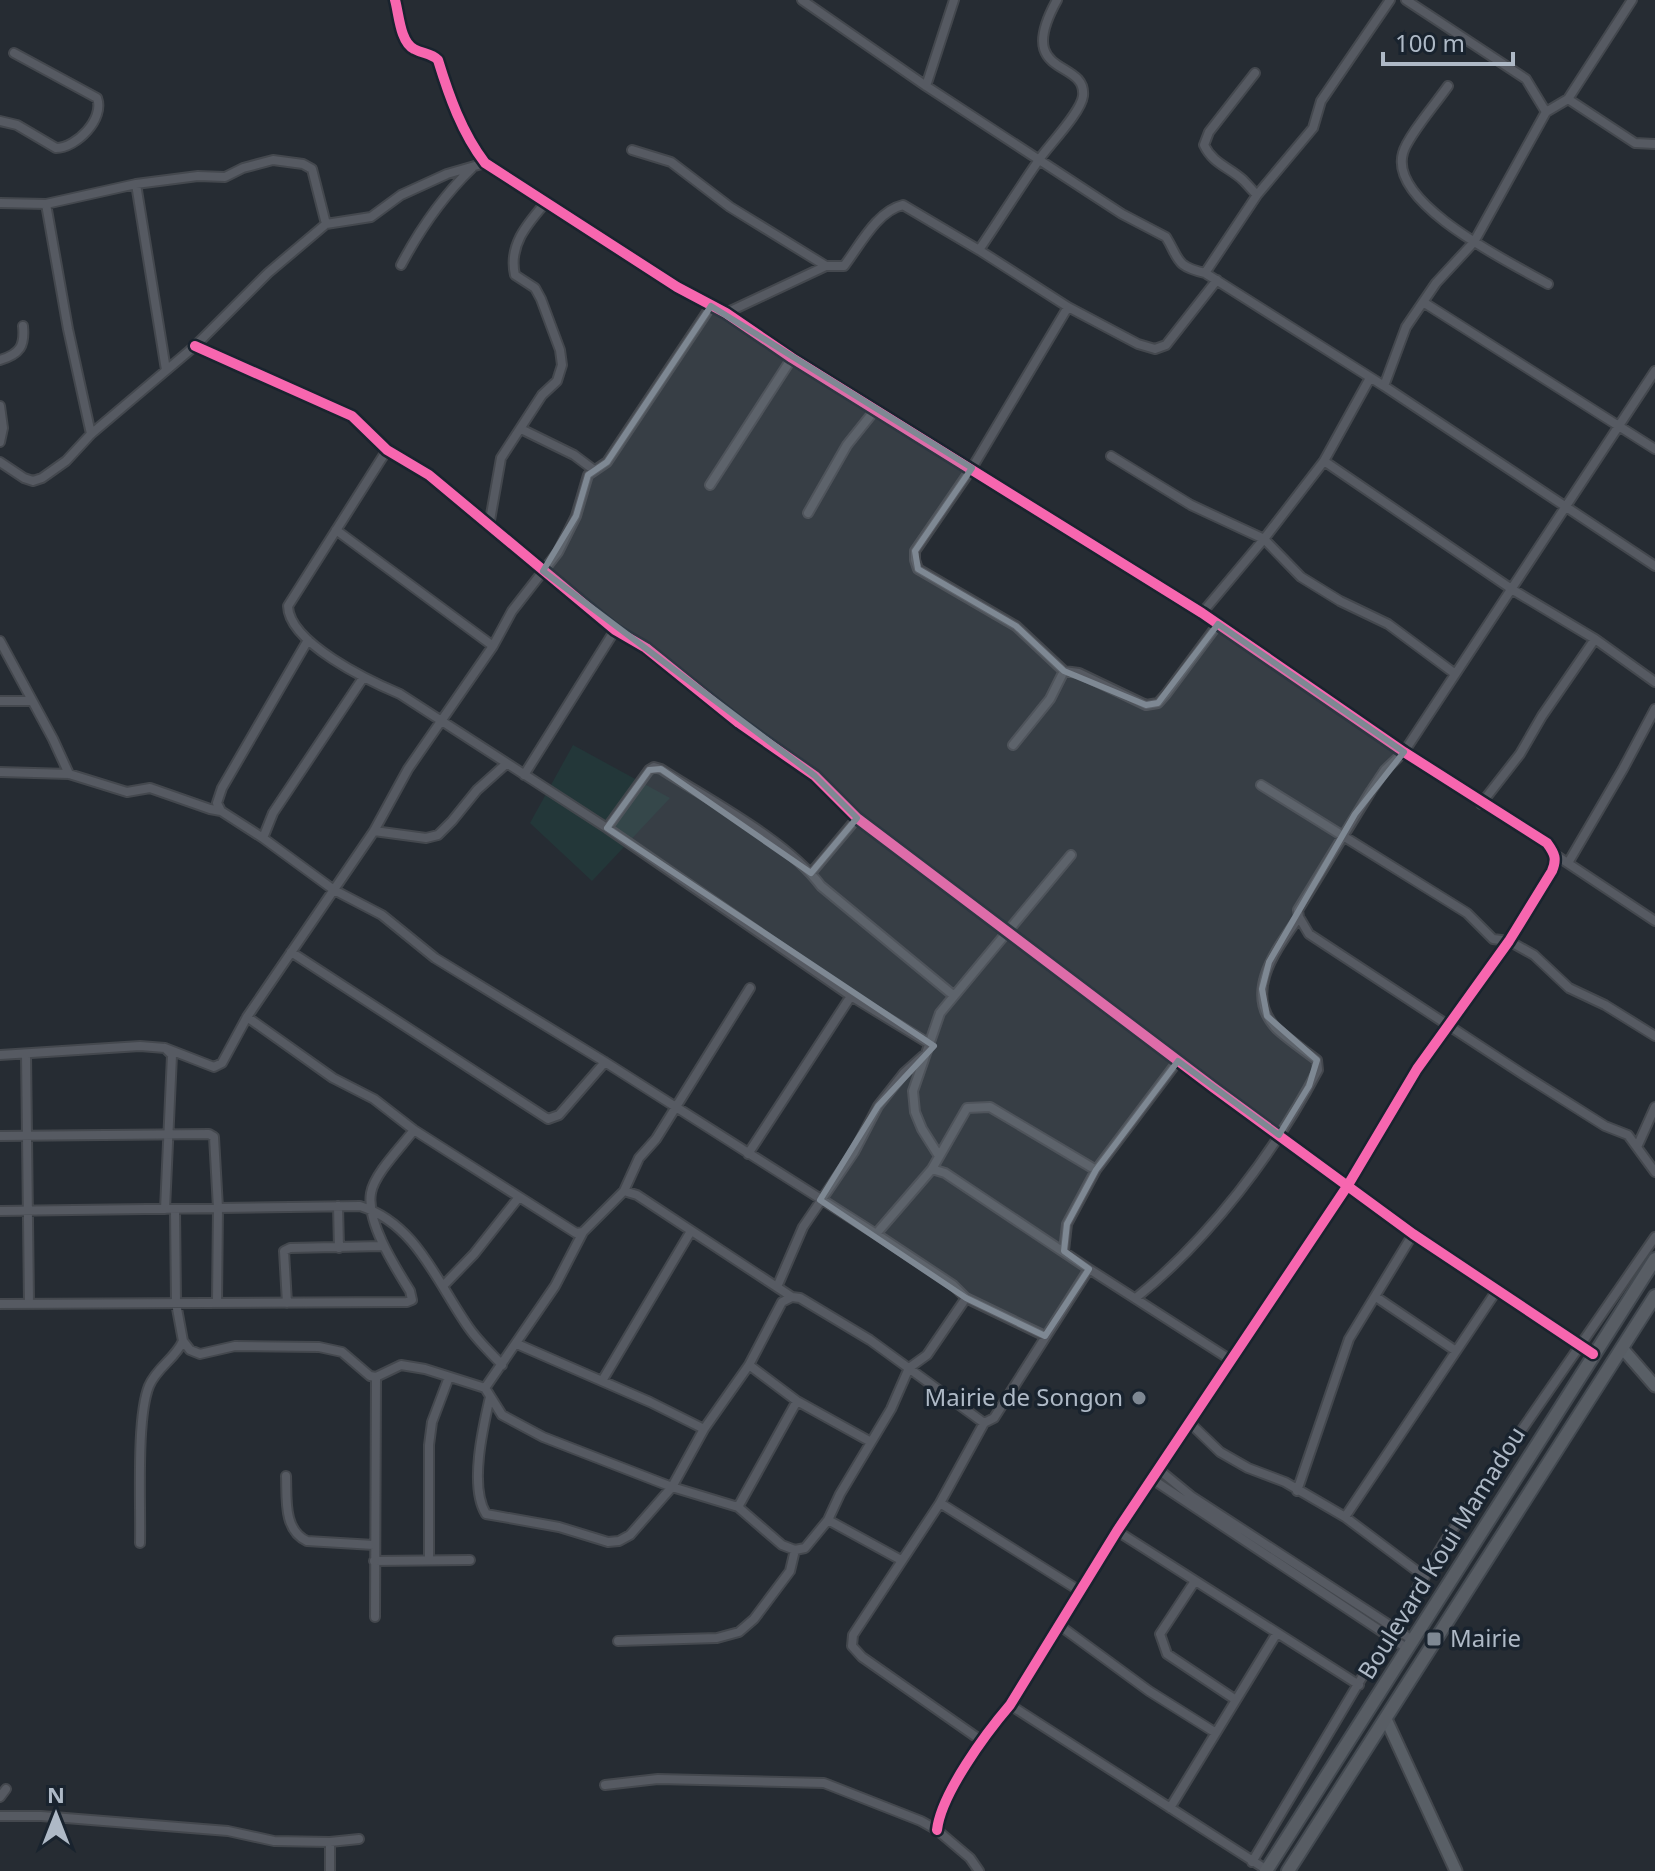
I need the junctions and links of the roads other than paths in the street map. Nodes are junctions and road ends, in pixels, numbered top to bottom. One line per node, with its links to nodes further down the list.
1 (395, 0): 18 (street)
2 (802, 0): 10 (street)
3 (954, 0): 10 (street)
4 (1057, 0): 17 (street)
5 (1390, 0): 21 (street)
6 (1406, 0): 13 (street)
7 (1632, 0): 12 (street)
8 (14, 53): 14 (street)
9 (1255, 73): 21 (street)
10 (926, 86): 17 (street)
11 (1448, 86): 26 (street)
12 (1568, 99): 13 (street); 15 (street)
13 (1546, 112): 26 (street)
14 (0, 121)
15 (1655, 144)
16 (632, 150): 29 (street)
17 (1040, 159): 27 (street); 30 (street)
18 (485, 163): 19 (street); 22 (street)
19 (473, 168): 25 (street); 28 (street)
20 (136, 184): 24 (street); 25 (street); 41 (street)
21 (1257, 195): 30 (street)
22 (546, 202): 34 (street); 48 (street)
23 (0, 203): 24 (street)
24 (46, 204): 49 (street)
25 (326, 224): 38 (street)
26 (1474, 242): 32 (street); 33 (street)
27 (979, 250): 29 (street); 35 (street)
28 (401, 265)
29 (826, 266): 36 (street)
30 (1205, 273): 31 (street)
31 (1217, 280): 35 (street); 43 (street)
32 (1548, 284)
33 (1423, 302): 44 (street); 47 (street)
34 (711, 306): 36 (street); 57 (street)
35 (1068, 307): 56 (street)
36 (726, 313): 39 (street)
37 (23, 326): 40 (street)
38 (195, 346): 41 (street); 52 (street)
39 (792, 358): 46 (street); 58 (street)
40 (0, 360)
41 (166, 370): 49 (street)
42 (1655, 371): 47 (street)
43 (1370, 378): 44 (street); 54 (street)
44 (1384, 386): 59 (street)
45 (0, 406): 50 (street)
46 (875, 410): 56 (street); 60 (street)
47 (1619, 426): 51 (street); 59 (street)
48 (521, 429): 57 (street); 61 (street)
49 (91, 434): 55 (street)
50 (0, 442)
51 (1655, 449)
52 (387, 450): 61 (street); 62 (street)
53 (1111, 456): 63 (street)
54 (1324, 461): 63 (street); 66 (street)
55 (0, 462)
56 (972, 468): 67 (street); 74 (street)
57 (594, 470): 65 (street)
58 (710, 485)
59 (1567, 507): 64 (street); 66 (street)
60 (808, 513)
61 (489, 526): 65 (street)
62 (336, 530): 71 (street); 73 (street)
63 (1264, 539): 67 (street); 75 (street)
64 (1655, 566)
65 (543, 571): 69 (street); 73 (street)
66 (1513, 590): 70 (street); 75 (street)
67 (1202, 613): 68 (street)
68 (1218, 624): 74 (street); 83 (street)
69 (615, 630): 87 (street); 91 (street)
70 (1595, 639): 77 (street); 89 (street)
71 (308, 640): 76 (street); 90 (street)
72 (1, 644): 79 (street)
73 (493, 646): 81 (street)
74 (1064, 671): 82 (street)
75 (1454, 673): 83 (street)
76 (363, 678): 81 (street); 94 (street)
77 (1655, 682)
78 (0, 701): 79 (street)
79 (32, 701): 86 (street)
80 (1655, 709): 98 (street)
81 (442, 722): 84 (street); 93 (street)
82 (1013, 745)
83 (1404, 752): 89 (street); 95 (street)
84 (506, 764): 87 (street); 93 (street)
85 (0, 772): 86 (street)
86 (69, 774): 90 (street)
87 (524, 775): 92 (street)
88 (1261, 785): 95 (street)
89 (1481, 804): 96 (street)
90 (221, 811): 94 (street)
91 (857, 818): 99 (street); 103 (street)
92 (607, 828): 99 (street); 108 (street)
93 (374, 831): 100 (street)
94 (263, 838): 100 (street)
95 (1343, 838): 101 (street); 104 (street)
96 (1554, 854): 98 (street); 104 (street)
97 (1071, 855): 103 (street)
98 (1568, 863): 102 (street)
99 (811, 873): 107 (street)
100 (334, 890): 105 (street); 118 (street)
101 (1299, 917): 110 (street); 123 (street)
102 (1655, 921)
103 (1007, 932): 107 (street); 117 (street)
104 (1509, 941): 110 (street); 111 (street)
105 (291, 952): 109 (street); 118 (street)
106 (750, 988): 120 (street)
107 (953, 995): 112 (street)
108 (851, 996): 112 (street); 127 (street)
109 (247, 1017): 113 (street); 121 (street)
110 (1448, 1023): 126 (street); 132 (street)
111 (1655, 1036)
112 (928, 1043): 116 (street)
113 (165, 1048): 114 (street); 122 (street)
114 (26, 1054): 115 (street); 125 (street)
115 (0, 1055)
116 (924, 1055): 128 (street); 135 (street)
117 (1178, 1061): 123 (street); 130 (street)
118 (605, 1062): 120 (street)
119 (1655, 1107): 126 (street)
120 (676, 1108): 127 (street); 133 (street)
121 (414, 1130): 134 (street); 140 (street)
122 (167, 1134): 125 (street); 137 (street); 138 (street)
123 (1279, 1135): 132 (street); 158 (street)
124 (0, 1136): 125 (street)
125 (29, 1136): 142 (street)
126 (1636, 1148): 131 (street)
127 (748, 1154): 135 (street)
128 (939, 1156): 129 (street); 130 (street)
129 (932, 1169): 145 (street); 150 (street)
130 (1096, 1170): 150 (street)
131 (1655, 1172)
132 (1348, 1185): 146 (street); 174 (street)
133 (624, 1191): 143 (street); 144 (street)
134 (519, 1197): 144 (street); 153 (street)
135 (820, 1200): 145 (street); 154 (street)
136 (338, 1206): 137 (street); 140 (street); 149 (street)
137 (218, 1208): 139 (street); 161 (street)
138 (165, 1209): 139 (street); 142 (street)
139 (175, 1209): 163 (street)
140 (371, 1209): 148 (street); 153 (street)
141 (0, 1211): 142 (street)
142 (28, 1211): 162 (street)
143 (691, 1231): 154 (street); 180 (street)
144 (583, 1232): 169 (street)
145 (876, 1234): 160 (street)
146 (1413, 1234): 155 (street); 159 (street)
147 (1655, 1237): 170 (street)
148 (382, 1246): 149 (street); 164 (street)
149 (339, 1248): 164 (street)
150 (1064, 1251): 152 (street)
151 (1655, 1259): 166 (main road, Boulevard Koui Mamadou)
152 (1089, 1269): 158 (street); 167 (street)
153 (444, 1285): 175 (street)
154 (777, 1287): 157 (street)
155 (1497, 1290): 170 (street); 172 (street)
156 (1655, 1296): 171 (main road, Boulevard Koui Mamadou)
157 (792, 1297): 176 (street); 177 (street)
158 (1137, 1297): 174 (street)
159 (1376, 1297): 172 (street); 192 (street)
160 (966, 1298): 167 (street); 177 (street)
161 (217, 1302): 163 (street); 164 (street)
162 (29, 1303): 163 (street); 165 (street)
163 (176, 1303): 168 (street)
164 (287, 1303)
165 (0, 1304)
166 (1605, 1335): 171 (main road); 173 (main road, Boulevard Koui Mamadou)
167 (1045, 1336): 184 (street)
168 (183, 1341): 178 (street); 198 (street)
169 (517, 1344): 175 (street); 180 (street)
170 (1581, 1345): 173 (street); 205 (street)
171 (1622, 1348): 181 (street); 217 (main road, Boulevard Koui Mamadou)
172 (1456, 1351): 195 (street)
173 (1593, 1354): 213 (main road, Boulevard Koui Mamadou)
174 (1231, 1360): 185 (street)
175 (502, 1365): 182 (street)
176 (749, 1365): 183 (street); 186 (street)
177 (909, 1368): 184 (street); 187 (street)
178 (376, 1377): 179 (street); 199 (street)
179 (449, 1377): 182 (street); 201 (street)
180 (602, 1381): 186 (street)
181 (1655, 1386)
182 (488, 1392): 191 (street); 191 (street)
183 (797, 1401): 187 (street); 194 (street)
184 (984, 1423): 193 (street)
185 (1190, 1423): 188 (street); 192 (street)
186 (704, 1429): 191 (street)
187 (871, 1442): 196 (street)
188 (1158, 1469): 190 (street); 211 (street)
189 (286, 1476): 199 (street)
190 (1152, 1479): 197 (street); 211 (street)
191 (672, 1487): 194 (street)
192 (1297, 1491): 195 (street)
193 (940, 1503): 203 (street); 207 (street)
194 (738, 1507): 200 (street)
195 (1345, 1517): 205 (street)
196 (828, 1520): 200 (street); 203 (street)
197 (1117, 1531): 206 (street); 207 (street)
198 (140, 1543)
199 (374, 1545): 204 (street)
200 (795, 1550): 212 (street)
201 (429, 1560): 202 (street); 204 (street)
202 (470, 1560)
203 (901, 1560): 219 (street)
204 (374, 1561): 208 (street)
205 (1425, 1577): 211 (street)
206 (1195, 1581): 210 (street); 215 (street)
207 (1080, 1591): 209 (street)
208 (375, 1617)
209 (1059, 1625): 216 (street); 218 (street)
210 (1277, 1633): 214 (street); 215 (street)
211 (1395, 1635): 213 (street); 214 (street)
212 (618, 1641)
213 (1411, 1645): 229 (main road, Boulevard Koui Mamadou)
214 (1359, 1685): 226 (street)
215 (1236, 1700): 218 (street)
216 (1010, 1705): 219 (street); 221 (street)
217 (1386, 1719): 230 (main road, Boulevard Koui Mamadou); 231 (street)
218 (1216, 1733): 221 (street)
219 (982, 1741): 223 (street)
220 (605, 1785): 223 (street)
221 (1170, 1808): 226 (street)
222 (0, 1816): 225 (street)
223 (937, 1830): 228 (street)
224 (359, 1839): 225 (street)
225 (330, 1842): 227 (street)
226 (1252, 1862): 229 (street)
227 (330, 1871)
228 (979, 1871)
229 (1266, 1871)
230 (1288, 1871)
231 (1456, 1871)

